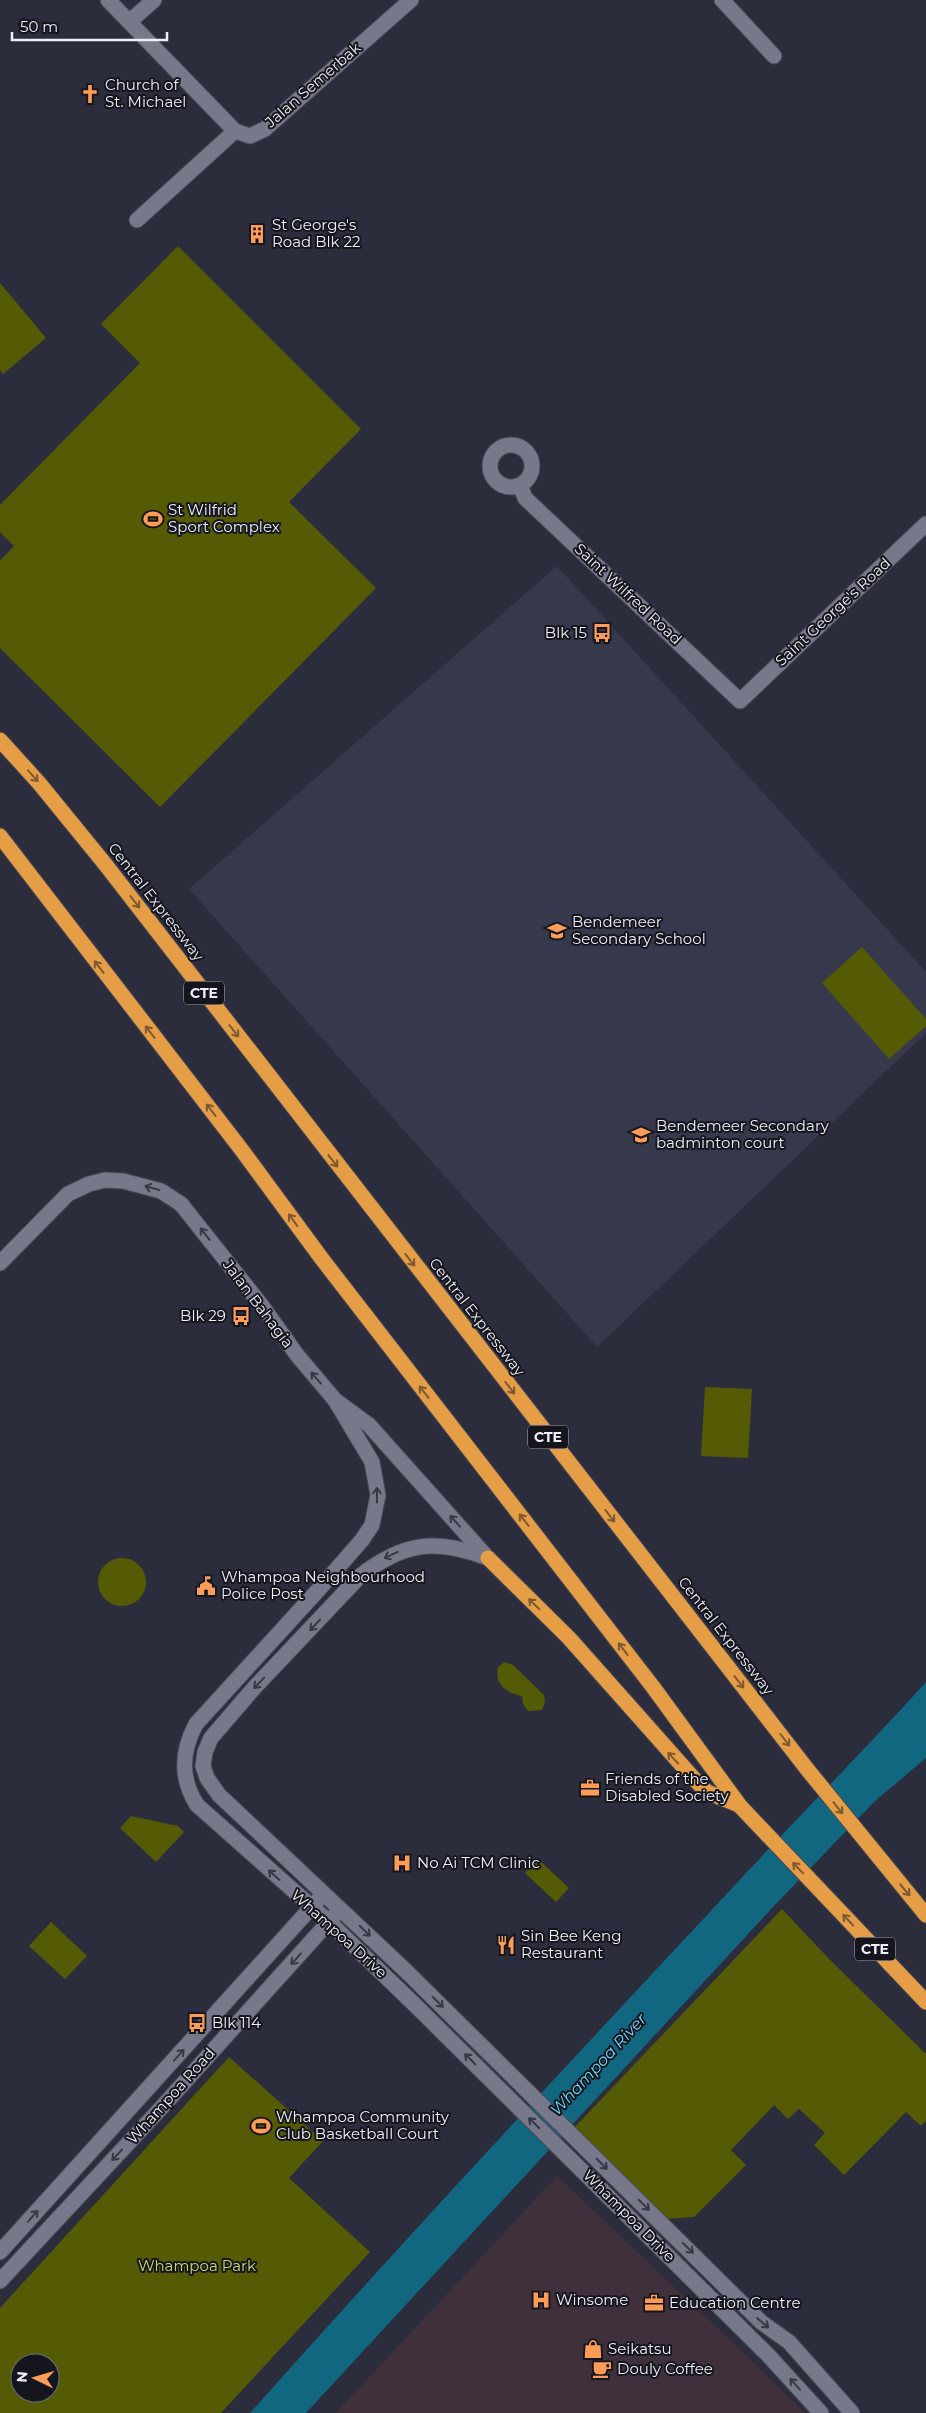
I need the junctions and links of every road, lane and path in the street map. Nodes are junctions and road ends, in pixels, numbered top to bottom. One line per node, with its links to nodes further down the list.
1 (108, 0): 5 (street)
2 (154, 0): 5 (street)
3 (411, 0): 7 (street, Jalan Semerbak)
4 (722, 0): 6 (street)
5 (128, 22): 7 (street)
6 (774, 56)
7 (234, 131): 8 (street)
8 (137, 220)
9 (520, 485): 11 (street, Saint Wilfred Road)
10 (926, 524): 11 (street, Saint George's Road)
11 (740, 701)
12 (0, 740): 21 (highway, Central Expressway / CTE, one-way to 21)
13 (0, 836): 17 (highway, CTE, one-way to 13)
14 (0, 1263): 15 (street, Jalan Bahagia, one-way to 14)
15 (335, 1400): 16 (street, Jalan Bahagia, one-way to 15); 19 (street, Whampoa Drive, one-way to 15)
16 (488, 1558): 17 (highway, one-way to 16); 18 (street, Whampoa Drive, one-way to 18)
17 (740, 1806): 23 (highway, CTE, one-way to 17)
18 (324, 1893): 19 (street, Whampoa Road); 20 (street, Whampoa Drive)
19 (311, 1907): 22 (street, Whampoa Drive); 24 (street, Whampoa Road, one-way to 19)
20 (340, 1909): 22 (street, Whampoa Road); 27 (street, Whampoa Drive, one-way to 27)
21 (926, 1915)
22 (329, 1922): 25 (street, Whampoa Road, one-way to 25); 26 (street, Whampoa Drive, one-way to 22)
23 (926, 2002)
24 (0, 2252)
25 (0, 2281)
26 (821, 2413)
27 (852, 2413)

